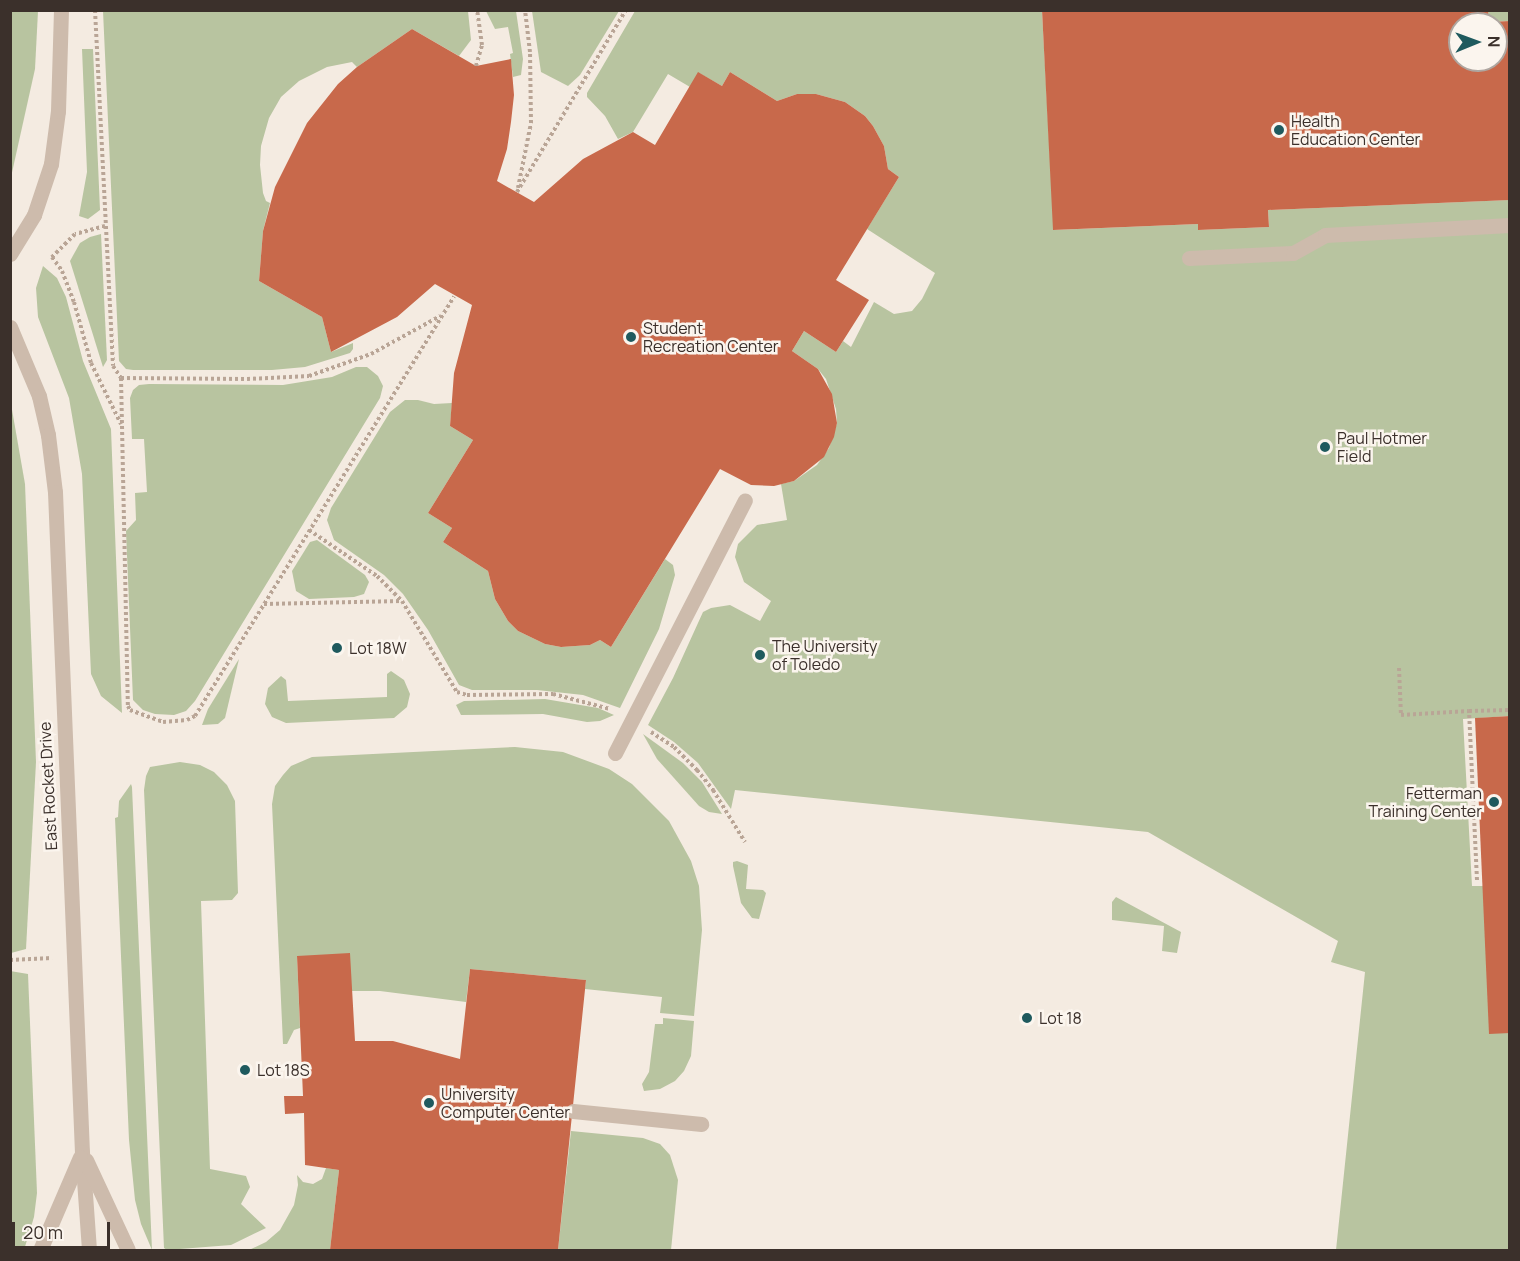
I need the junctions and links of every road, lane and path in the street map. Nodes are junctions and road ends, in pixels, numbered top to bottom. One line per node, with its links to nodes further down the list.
1 (61, 10): 9 (street)
2 (95, 10): 8 (path)
3 (477, 10): 6 (path)
4 (525, 10): 5 (path)
5 (626, 10)
6 (476, 66)
7 (1509, 225): 10 (street)
8 (105, 226): 14 (path); 15 (path)
9 (10, 254)
10 (1189, 258)
11 (454, 296): 12 (path)
12 (442, 315): 14 (path); 17 (path)
13 (10, 327): 28 (street, East Rocket Drive)
14 (121, 378): 15 (path)
15 (121, 425): 19 (path)
16 (745, 500): 25 (street)
17 (309, 530): 18 (path); 19 (path)
18 (402, 600): 19 (path); 21 (path)
19 (263, 604)
20 (1399, 668): 23 (path)
21 (612, 709)
22 (1509, 710): 23 (path)
23 (1469, 711): 27 (path)
24 (647, 729): 26 (path)
25 (615, 753)
26 (745, 842)
27 (1477, 880)
28 (74, 957): 29 (path); 32 (street, East Rocket Drive)
29 (10, 960)
30 (573, 1111): 31 (street)
31 (700, 1124)
32 (82, 1152): 33 (street); 34 (street, East Rocket Drive); 35 (street)
33 (40, 1251)
34 (89, 1251)
35 (128, 1251)

